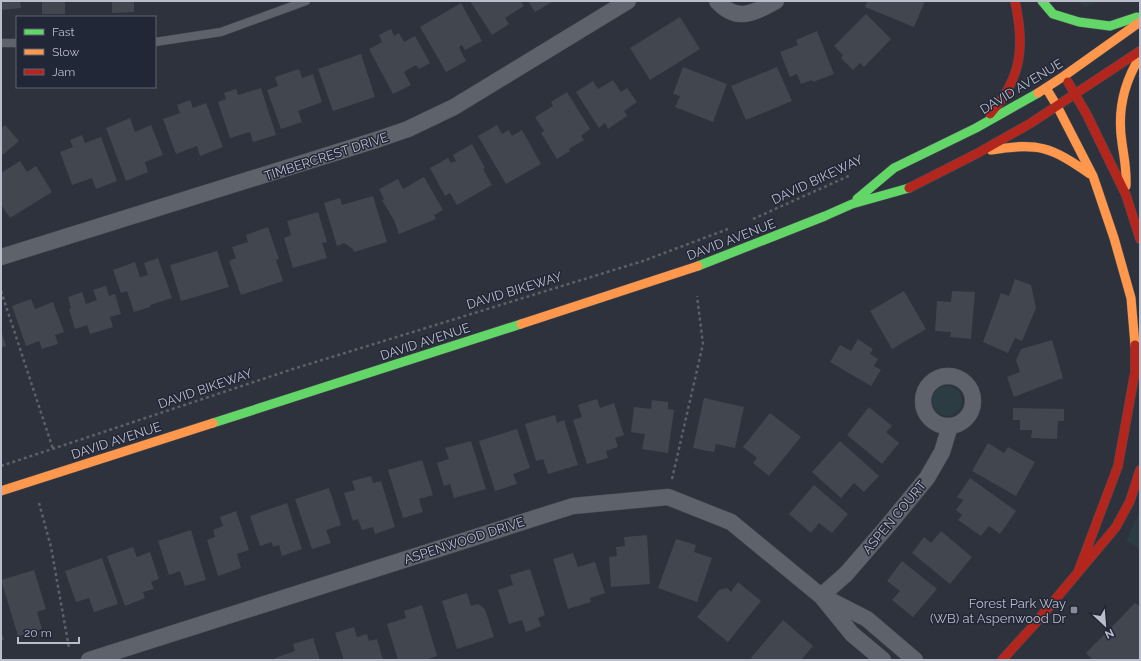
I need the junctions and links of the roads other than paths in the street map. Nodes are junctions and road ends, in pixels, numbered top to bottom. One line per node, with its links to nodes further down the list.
1 (306, 1): 9 (lane)
2 (628, 1): 24 (street, TIMBERCREST DRIVE)
3 (717, 1): 4 (street)
4 (776, 1)
5 (1015, 1): 18 (main road)
6 (1042, 1): 7 (main road)
7 (1140, 16)
8 (1140, 22): 14 (main road, DAVID AVENUE)
9 (156, 42)
10 (1, 43): 11 (lane)
11 (16, 44)
12 (1140, 51): 16 (main road, DAVID AVENUE)
13 (1140, 57): 21 (main road)
14 (1064, 76): 15 (main road, DAVID AVENUE); 16 (main road)
15 (1046, 88): 17 (main road); 18 (main road, DAVID AVENUE)
16 (1075, 94): 17 (main road, DAVID AVENUE); 21 (main road)
17 (1057, 106): 19 (main road, DAVID AVENUE); 20 (main road)
18 (976, 128): 22 (main road, DAVID AVENUE)
19 (978, 153): 20 (main road); 22 (main road, DAVID AVENUE)
20 (1093, 176): 28 (main road)
21 (1126, 195): 23 (main road)
22 (852, 204): 27 (main road, DAVID AVENUE)
23 (1140, 239)
24 (1, 257)
25 (950, 426): 29 (street, ASPEN COURT)
26 (1140, 470): 28 (main road)
27 (1, 492)
28 (1078, 572): 33 (main road)
29 (821, 596): 30 (street, ASPENWOOD DRIVE); 31 (street, ASPENWOOD DRIVE); 32 (street, ASPENWOOD DRIVE)
30 (89, 660)
31 (883, 660)
32 (915, 660)
33 (1002, 660)

